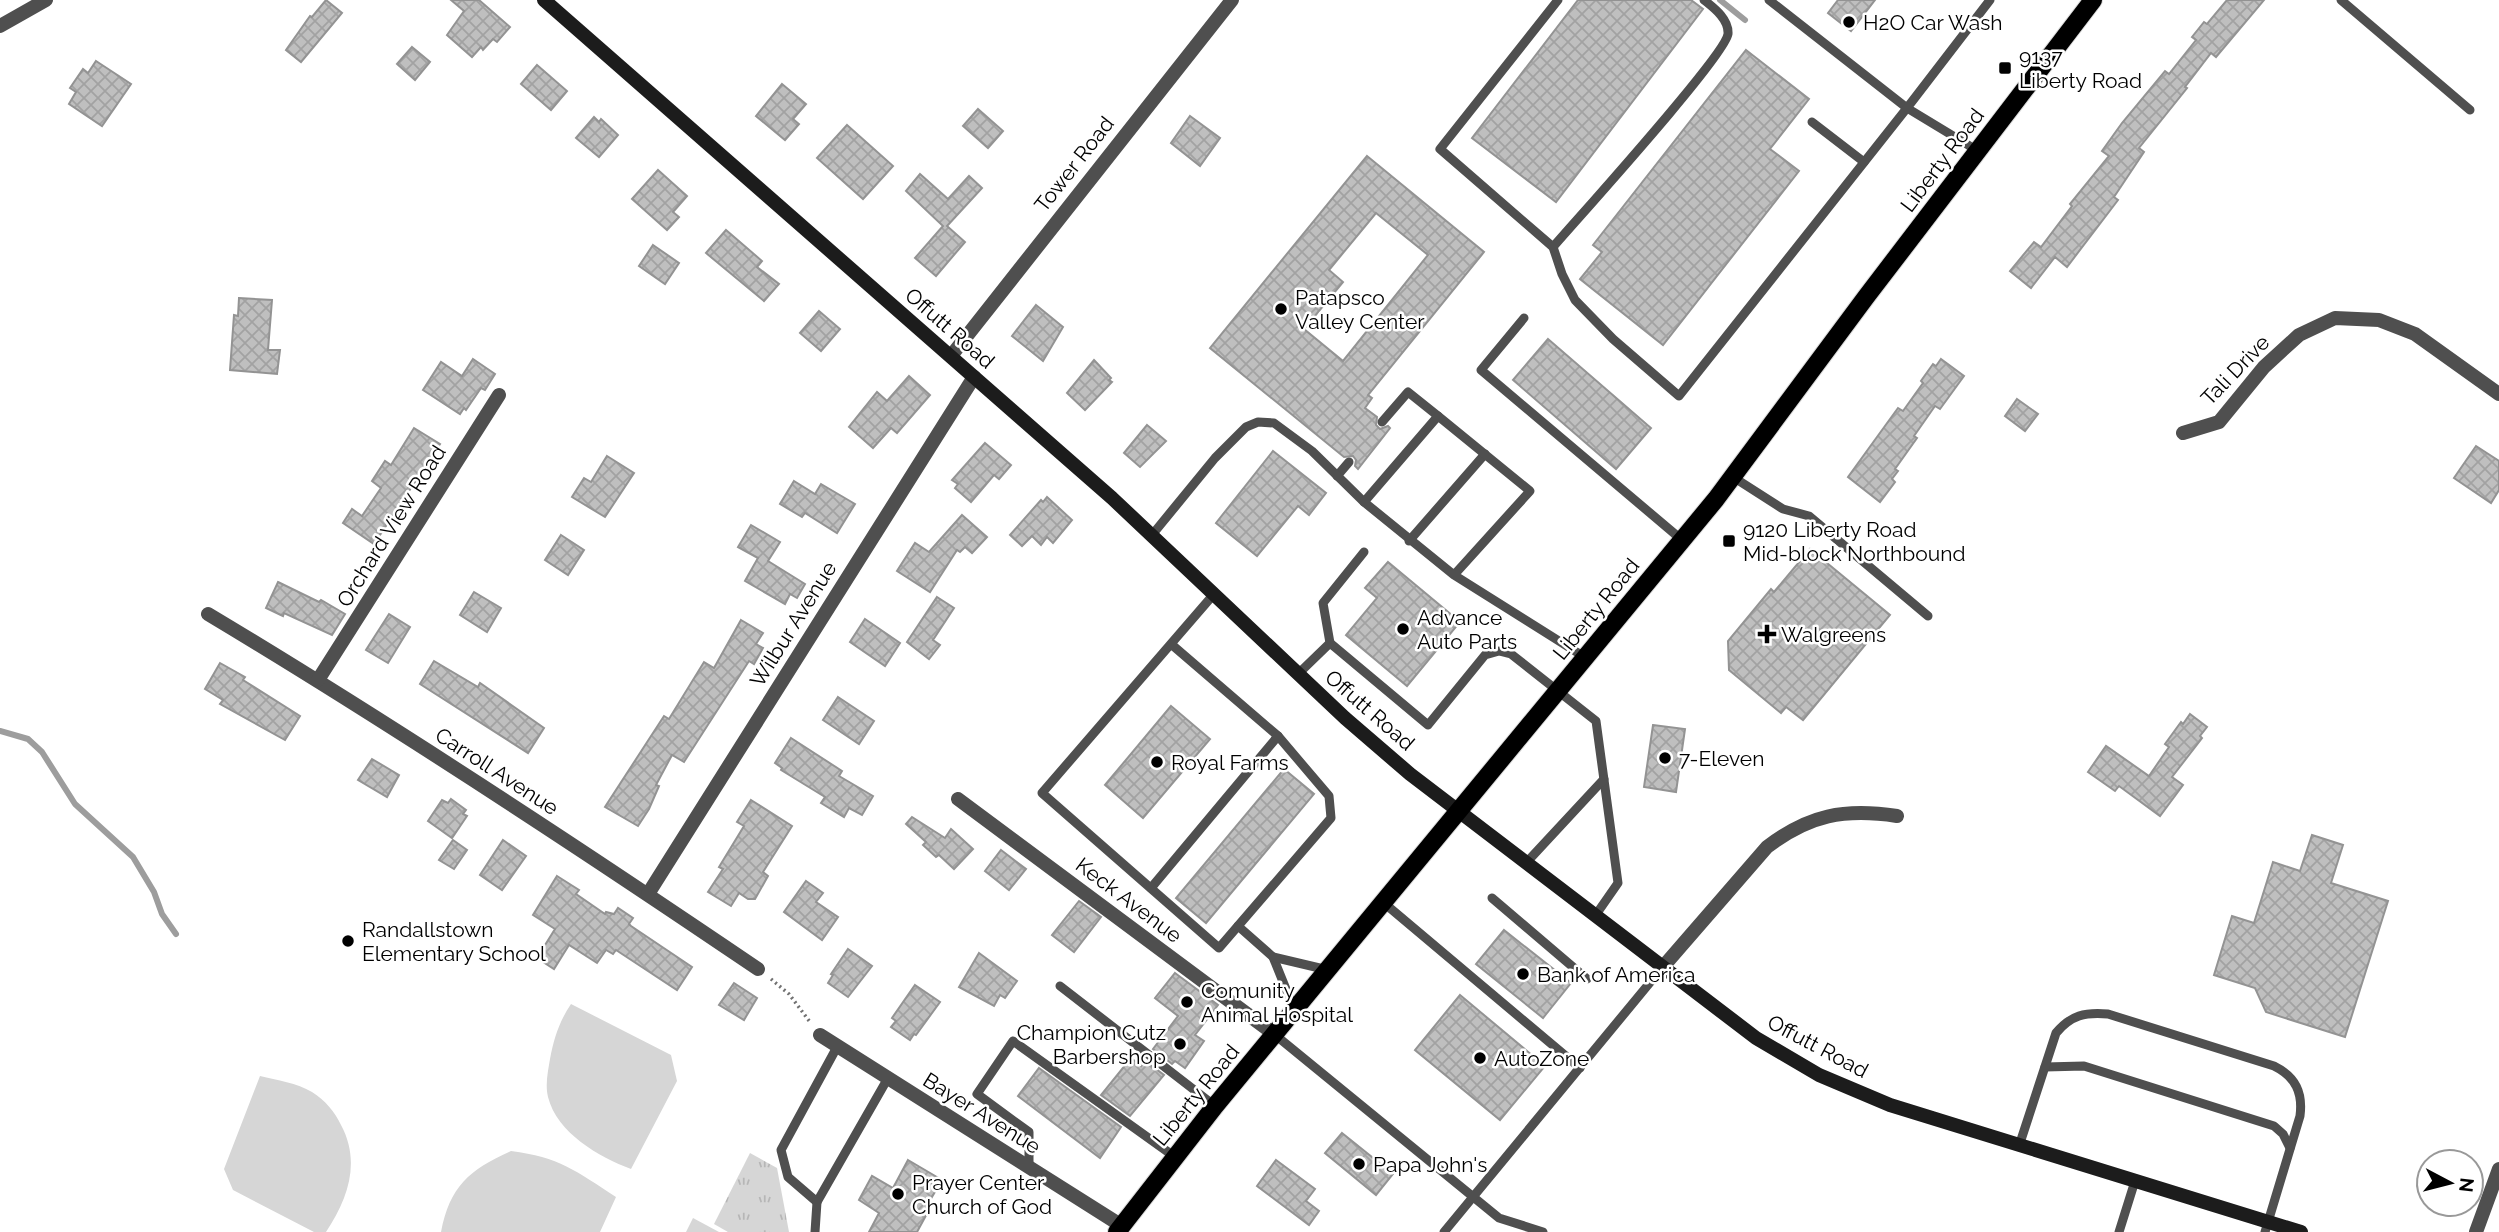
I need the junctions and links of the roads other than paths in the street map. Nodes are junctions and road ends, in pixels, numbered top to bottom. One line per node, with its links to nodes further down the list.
1 (46, 0): 10 (street)
2 (544, 0): 18 (street, Offutt Road)
3 (1232, 0): 18 (street, Tower Road)
4 (1558, 0): 16 (lane)
5 (1704, 0): 16 (lane)
6 (1769, 0): 11 (lane)
7 (1990, 0): 11 (lane)
8 (2092, 0): 14 (main road, Liberty Road)
9 (2341, 0): 12 (lane)
10 (0, 26)
11 (1906, 108): 14 (lane); 15 (lane)
12 (2470, 110)
13 (1812, 122): 15 (lane)
14 (1978, 151): 28 (main road, Liberty Road)
15 (1864, 162): 16 (lane)
16 (1553, 247)
17 (1524, 318): 31 (lane)
18 (951, 356): 19 (street, Offutt Road)
19 (974, 377): 30 (street, Offutt Road); 51 (street, Wilbur Avenue)
20 (499, 394): 42 (street, Orchard View Road)
21 (2499, 394): 24 (street, Tali Drive)
22 (1438, 416): 23 (lane); 25 (lane); 29 (lane)
23 (1382, 422)
24 (2183, 433)
25 (1485, 454): 32 (lane); 34 (lane)
26 (1349, 462): 27 (lane)
27 (1337, 476): 29 (lane); 30 (lane)
28 (1733, 477): 31 (main road, Liberty Road); 37 (lane)
29 (1364, 502): 32 (lane)
30 (1152, 535): 35 (street, Offutt Road)
31 (1682, 540): 40 (main road, Liberty Road)
32 (1409, 541): 34 (lane)
33 (1364, 552): 38 (lane)
34 (1454, 575): 40 (lane)
35 (1214, 594): 39 (lane); 41 (street, Offutt Road)
36 (208, 614): 42 (street, Carroll Avenue)
37 (1928, 616)
38 (1330, 643): 41 (lane); 43 (lane)
39 (1171, 644): 44 (lane); 50 (lane)
40 (1586, 658): 43 (main road, Liberty Road)
41 (1298, 674): 47 (street, Offutt Road)
42 (318, 680): 51 (street, Carroll Avenue)
43 (1559, 691): 45 (lane); 47 (main road, Liberty Road)
44 (1278, 736): 50 (lane); 55 (lane)
45 (1604, 779): 49 (lane); 54 (lane)
46 (958, 799): 63 (street, Keck Avenue)
47 (1460, 811): 49 (street, Offutt Road); 53 (main road, Liberty Road)
48 (1897, 816): 57 (street)
49 (1527, 862): 54 (street, Offutt Road)
50 (1151, 888): 55 (lane)
51 (648, 894): 58 (street, Carroll Avenue)
52 (1492, 898): 60 (lane)
53 (1384, 903): 59 (main road, Liberty Road); 67 (lane)
54 (1595, 916): 57 (street, Offutt Road)
55 (1238, 926): 56 (lane)
56 (1273, 957): 59 (lane); 62 (lane)
57 (1662, 968): 67 (lane); 70 (street, Offutt Road)
58 (758, 969)
59 (1328, 970): 62 (main road, Liberty Road)
60 (1587, 979)
61 (1060, 986): 69 (lane)
62 (1295, 1010): 63 (main road, Liberty Road)
63 (1274, 1034): 69 (main road, Liberty Road); 76 (lane)
64 (820, 1035): 65 (street, Bayer Avenue)
65 (837, 1046): 68 (street, Bayer Avenue); 77 (lane)
66 (2045, 1067): 70 (lane); 71 (lane); 71 (lane)
67 (1580, 1068): 76 (lane)
68 (888, 1079): 73 (street, Bayer Avenue); 77 (lane)
69 (1215, 1106): 72 (main road, Liberty Road)
70 (2020, 1146): 75 (street, Offutt Road)
71 (2290, 1147): 78 (lane)
72 (1175, 1157): 73 (lane); 79 (main road, Liberty Road)
73 (1029, 1168): 79 (street, Bayer Avenue)
74 (2499, 1169): 85 (street)
75 (2135, 1181): 78 (street, Offutt Road); 83 (lane)
76 (1473, 1198): 81 (lane); 82 (lane)
77 (817, 1202): 80 (lane)
78 (2266, 1227): 84 (street, Offutt Road)
79 (1119, 1229)
80 (815, 1232)
81 (1444, 1232)
82 (1543, 1232)
83 (2119, 1232)
84 (2301, 1232)
85 (2476, 1232)

